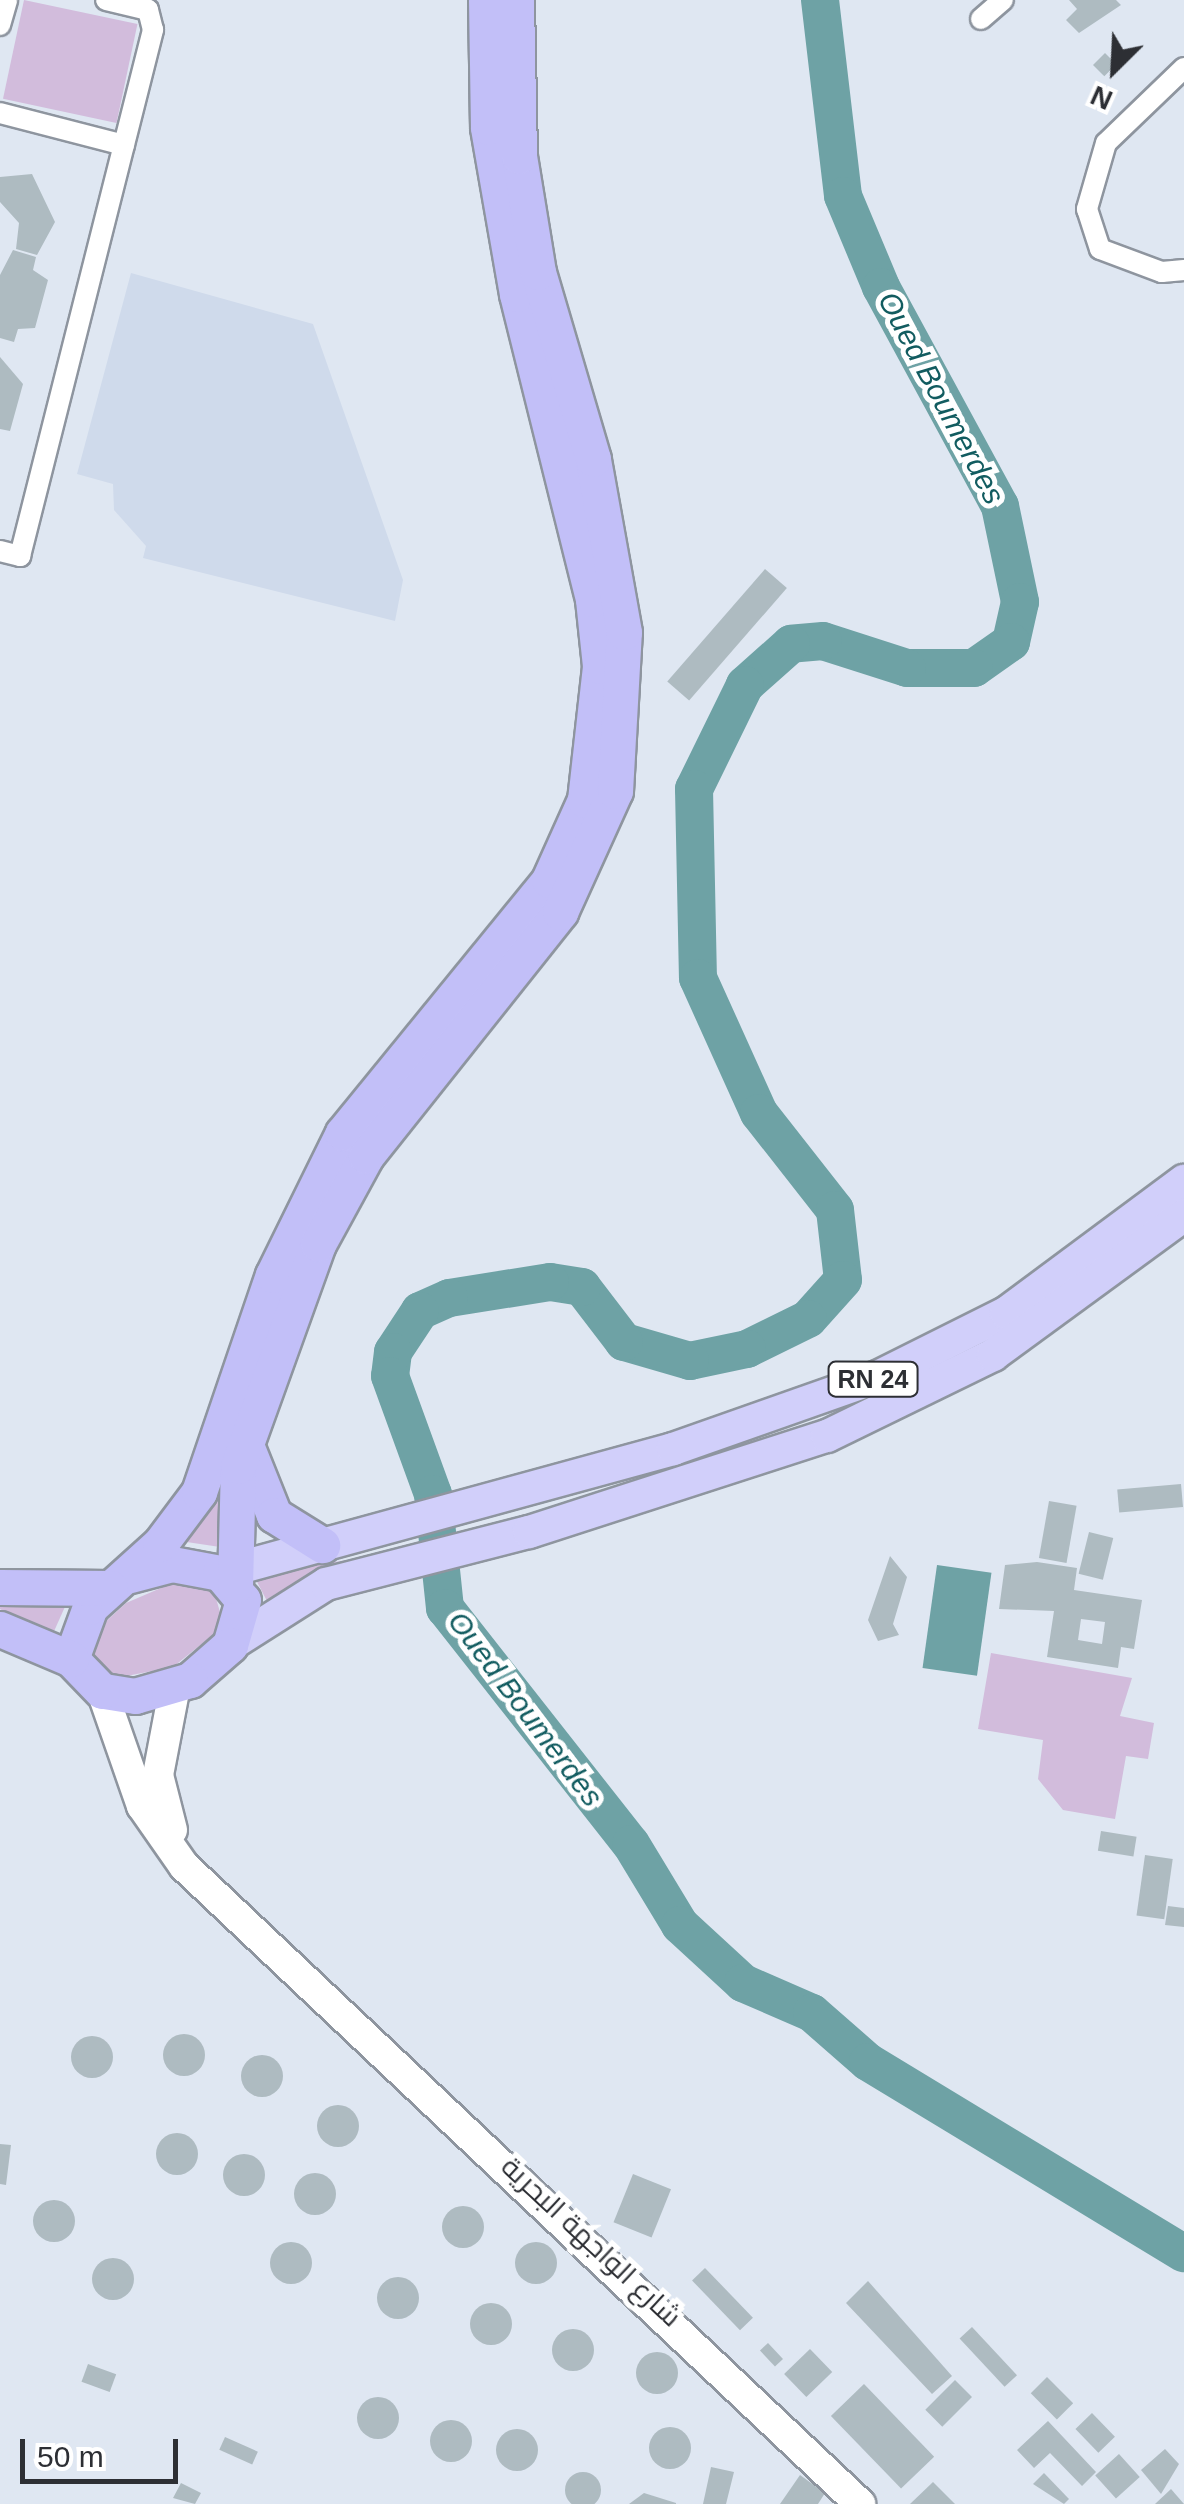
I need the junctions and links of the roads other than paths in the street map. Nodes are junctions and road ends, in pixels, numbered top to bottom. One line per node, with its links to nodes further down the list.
1 (7, 0): 7 (street)
2 (106, 0): 10 (street)
3 (486, 0): 18 (highway)
4 (516, 0): 15 (highway)
5 (1003, 0): 6 (street)
6 (981, 20)
7 (0, 26)
8 (1184, 68): 11 (street)
9 (0, 113): 10 (street)
10 (124, 145): 12 (street)
11 (1184, 270)
12 (0, 550)
13 (1184, 1181): 16 (main road, RN 24)
14 (1184, 1215): 21 (main road, RN 24)
15 (247, 1436): 16 (highway); 17 (highway)
16 (322, 1545): 17 (main road, RN 24)
17 (230, 1576): 18 (highway); 21 (highway)
18 (120, 1581): 19 (highway); 22 (highway)
19 (0, 1587)
20 (0, 1630): 22 (highway)
21 (230, 1645): 23 (highway)
22 (70, 1659): 24 (highway)
23 (175, 1686): 24 (highway); 25 (main road, شارع الواجهة البحرية)
24 (102, 1691): 25 (main road, شارع الواجهة البحرية)
25 (316, 1986): 26 (main road, شارع الواجهة البحرية)
26 (860, 2504)

